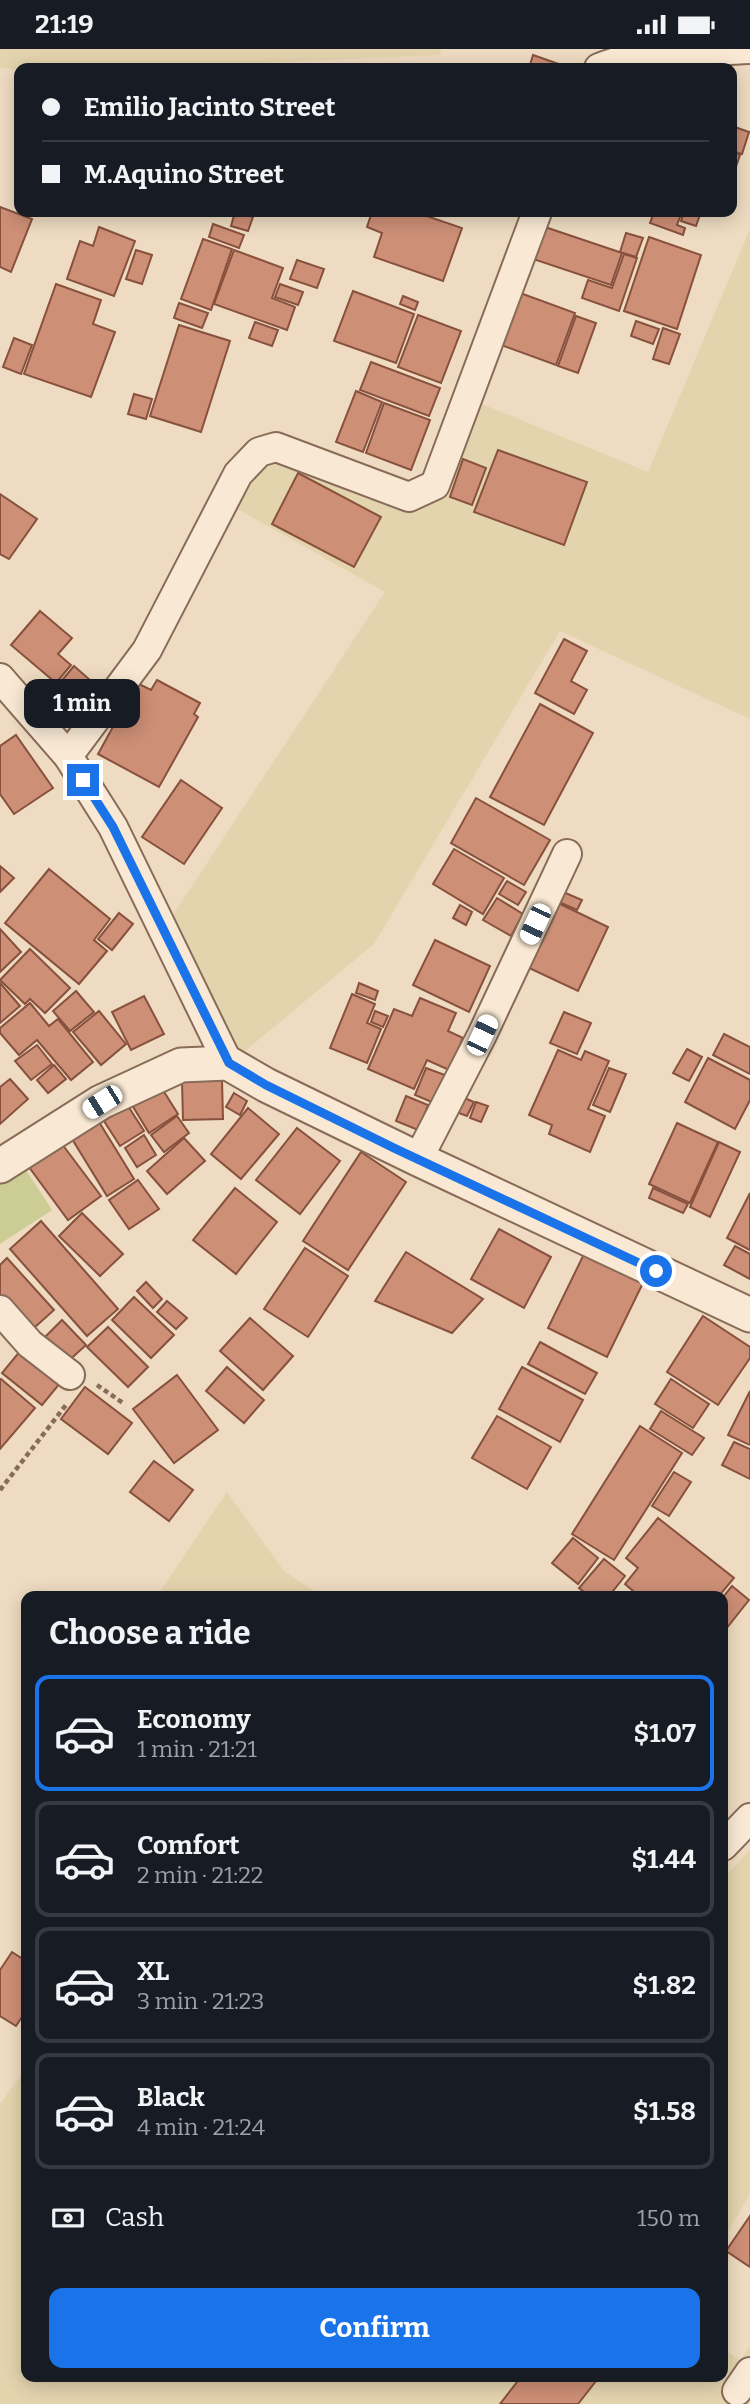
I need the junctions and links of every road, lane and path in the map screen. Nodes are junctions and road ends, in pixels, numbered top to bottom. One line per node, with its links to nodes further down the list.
1 (750, 49): 2 (street)
2 (610, 63)
3 (535, 217): 5 (street)
4 (0, 678): 5 (street)
5 (68, 756): 7 (street)
6 (567, 854): 8 (street)
7 (229, 1063): 8 (street); 9 (street)
8 (418, 1159): 11 (street)
9 (0, 1167)
10 (0, 1310): 12 (street)
11 (750, 1315)
12 (76, 1384): 13 (path); 14 (path)
13 (123, 1402)
14 (0, 1490)
15 (750, 1818): 16 (street)
16 (728, 1841)

